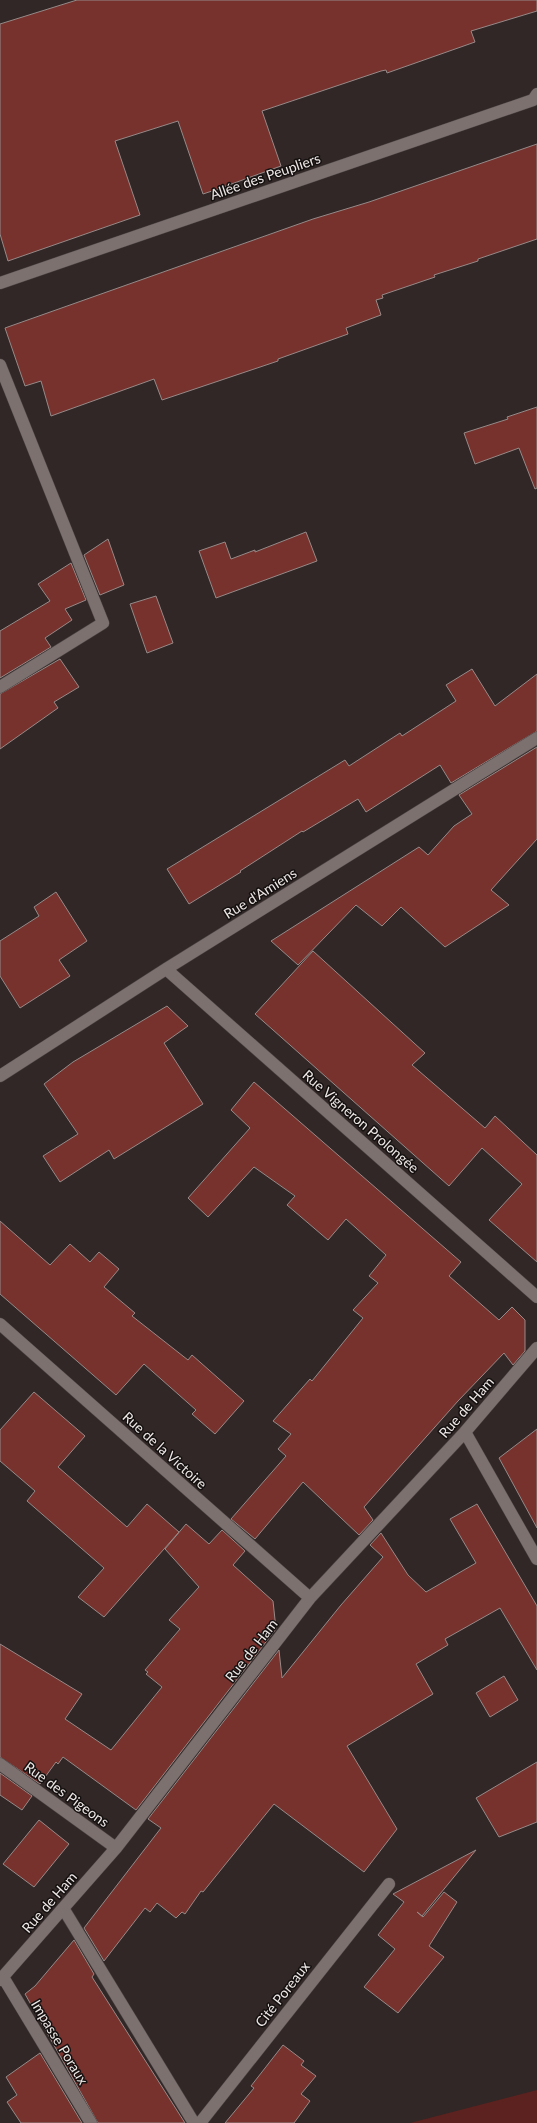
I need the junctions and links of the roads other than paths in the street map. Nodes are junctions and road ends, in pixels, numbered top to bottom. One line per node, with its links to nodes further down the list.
1 (537, 94): 2 (street, Allée des Peupliers)
2 (0, 283)
3 (0, 365): 4 (street)
4 (0, 687)
5 (537, 738): 6 (street, Rue d'Amiens)
6 (166, 969): 7 (street, Rue d'Amiens); 8 (street, Rue Vigneron Prolongée)
7 (0, 1076)
8 (537, 1297)
9 (0, 1324): 13 (street, Rue de la Victoire)
10 (537, 1348): 11 (street, Rue de Ham)
11 (465, 1432): 12 (street); 13 (street, Rue de Ham)
12 (537, 1559)
13 (310, 1598): 15 (street, Rue de Ham)
14 (0, 1764): 15 (street, Rue des Pigeons)
15 (116, 1848): 17 (street, Rue de Ham)
16 (389, 1884): 21 (street, Cité Poreaux)
17 (63, 1908): 18 (street, Rue de Ham); 20 (street)
18 (2, 1979): 19 (street, Impasse Poraux)
19 (91, 2123)
20 (194, 2123)
21 (200, 2123)

